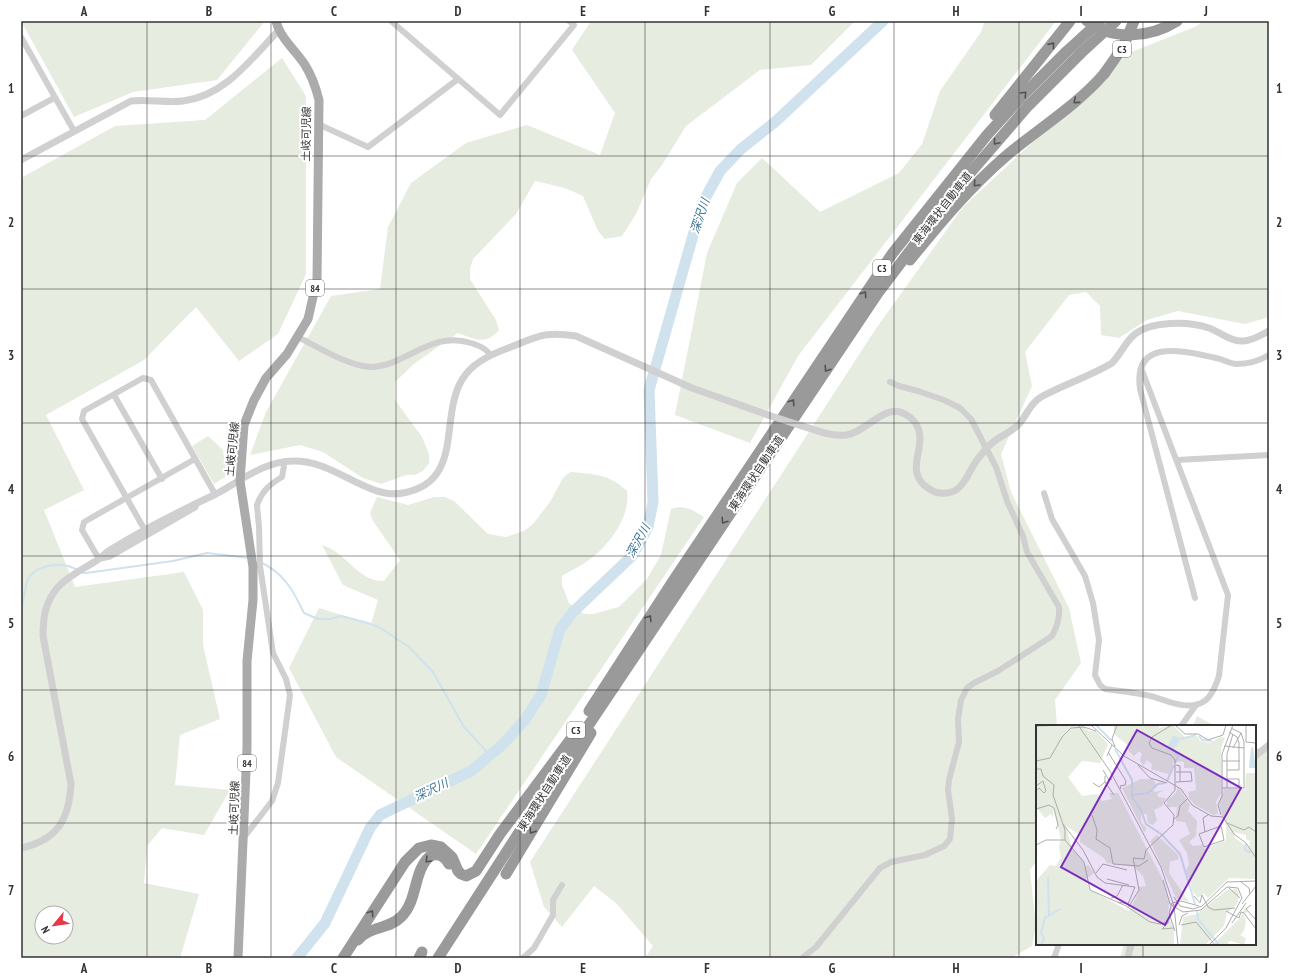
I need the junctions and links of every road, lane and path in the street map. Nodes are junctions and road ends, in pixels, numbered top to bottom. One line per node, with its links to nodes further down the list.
1 (276, 21): 10 (main road, 土岐可児線 / 84)
2 (391, 21): 12 (street)
3 (569, 21): 12 (street)
4 (1087, 21): 8 (highway)
5 (1100, 21): 18 (highway, 東海環状自動車道 / C3, one-way to 5, bridge)
6 (1116, 21): 21 (highway, 東海環状自動車道 / C3, one-way to 21, bridge)
7 (1134, 21): 21 (highway, C3, one-way to 21, bridge)
8 (1177, 21)
9 (1067, 25): 18 (highway, one-way to 9)
10 (278, 31): 15 (main road, 土岐可児線 / 84); 16 (street)
11 (21, 37): 13 (street)
12 (458, 79): 15 (street)
13 (54, 98): 14 (street); 16 (street)
14 (21, 115)
15 (318, 124): 20 (main road, 土岐可児線 / 84)
16 (74, 131): 17 (street)
17 (21, 160)
18 (928, 207): 45 (highway, 東海環状自動車道 / C3, one-way to 18)
19 (1269, 332): 27 (street)
20 (298, 337): 22 (street); 33 (main road, 土岐可児線 / 84)
21 (837, 354): 42 (highway, 東海環状自動車道 / C3, one-way to 42)
22 (491, 355): 27 (street, bridge); 31 (street)
23 (1269, 355): 24 (street)
24 (1141, 368): 30 (street); 41 (street)
25 (890, 382): 27 (street)
26 (114, 395): 29 (street); 32 (street); 36 (street)
27 (987, 448): 60 (street)
28 (1269, 455): 30 (street)
29 (195, 459): 32 (street); 35 (street)
30 (1177, 460): 43 (street)
31 (282, 462): 33 (street); 38 (street)
32 (162, 478): 36 (street)
33 (240, 481): 35 (street); 38 (main road, 土岐可児線 / 84)
34 (1044, 493): 43 (street)
35 (216, 494): 37 (street)
36 (128, 499): 37 (street); 39 (street)
37 (147, 532): 39 (street)
38 (254, 548): 40 (main road, 土岐可児線 / 84)
39 (99, 559): 49 (street)
40 (256, 567): 48 (main road, 土岐可児線 / 84); 48 (street)
41 (1195, 598)
42 (644, 641): 50 (highway, one-way to 50); 58 (highway, 東海環状自動車道 / C3)
43 (1196, 705): 44 (street)
44 (1182, 725)
45 (570, 740): 56 (highway, one-way to 45); 57 (highway, 東海環状自動車道 / C3)
46 (1269, 745): 47 (street)
47 (1256, 755)
48 (245, 836): 55 (main road, 土岐可児線 / 84)
49 (21, 848)
50 (506, 874)
51 (451, 875): 56 (highway, one-way to 56)
52 (562, 885): 59 (street)
53 (1059, 945): 61 (street)
54 (1131, 945): 62 (street)
55 (238, 958)
56 (343, 958)
57 (432, 958)
58 (438, 958)
59 (523, 958)
60 (802, 958)
61 (1054, 958)
62 (1128, 958)

